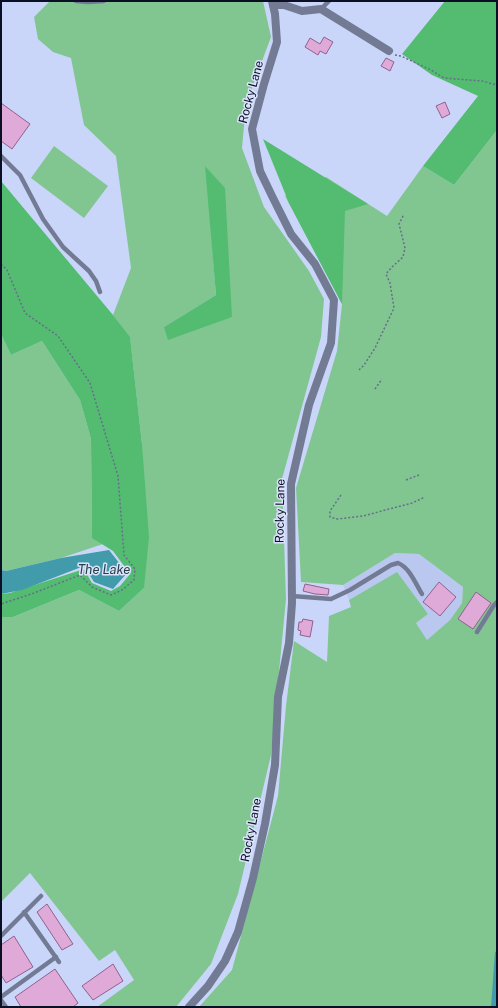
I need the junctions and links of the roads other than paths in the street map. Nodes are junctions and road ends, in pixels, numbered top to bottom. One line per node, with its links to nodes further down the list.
1 (76, 1): 2 (lane)
2 (104, 1)
3 (329, 1): 5 (lane)
4 (272, 3): 5 (street); 10 (street, Rocky Lane)
5 (321, 9): 6 (street)
6 (389, 51)
7 (1, 156): 8 (lane)
8 (100, 292)
9 (422, 594): 10 (lane)
10 (292, 596): 20 (street, Rocky Lane)
11 (497, 602): 12 (lane)
12 (477, 632)
13 (41, 896): 14 (lane)
14 (24, 912): 15 (lane); 16 (lane)
15 (1, 936)
16 (56, 957): 17 (lane); 18 (lane)
17 (59, 962)
18 (1, 999): 19 (lane)
19 (6, 1007)
20 (189, 1007)

